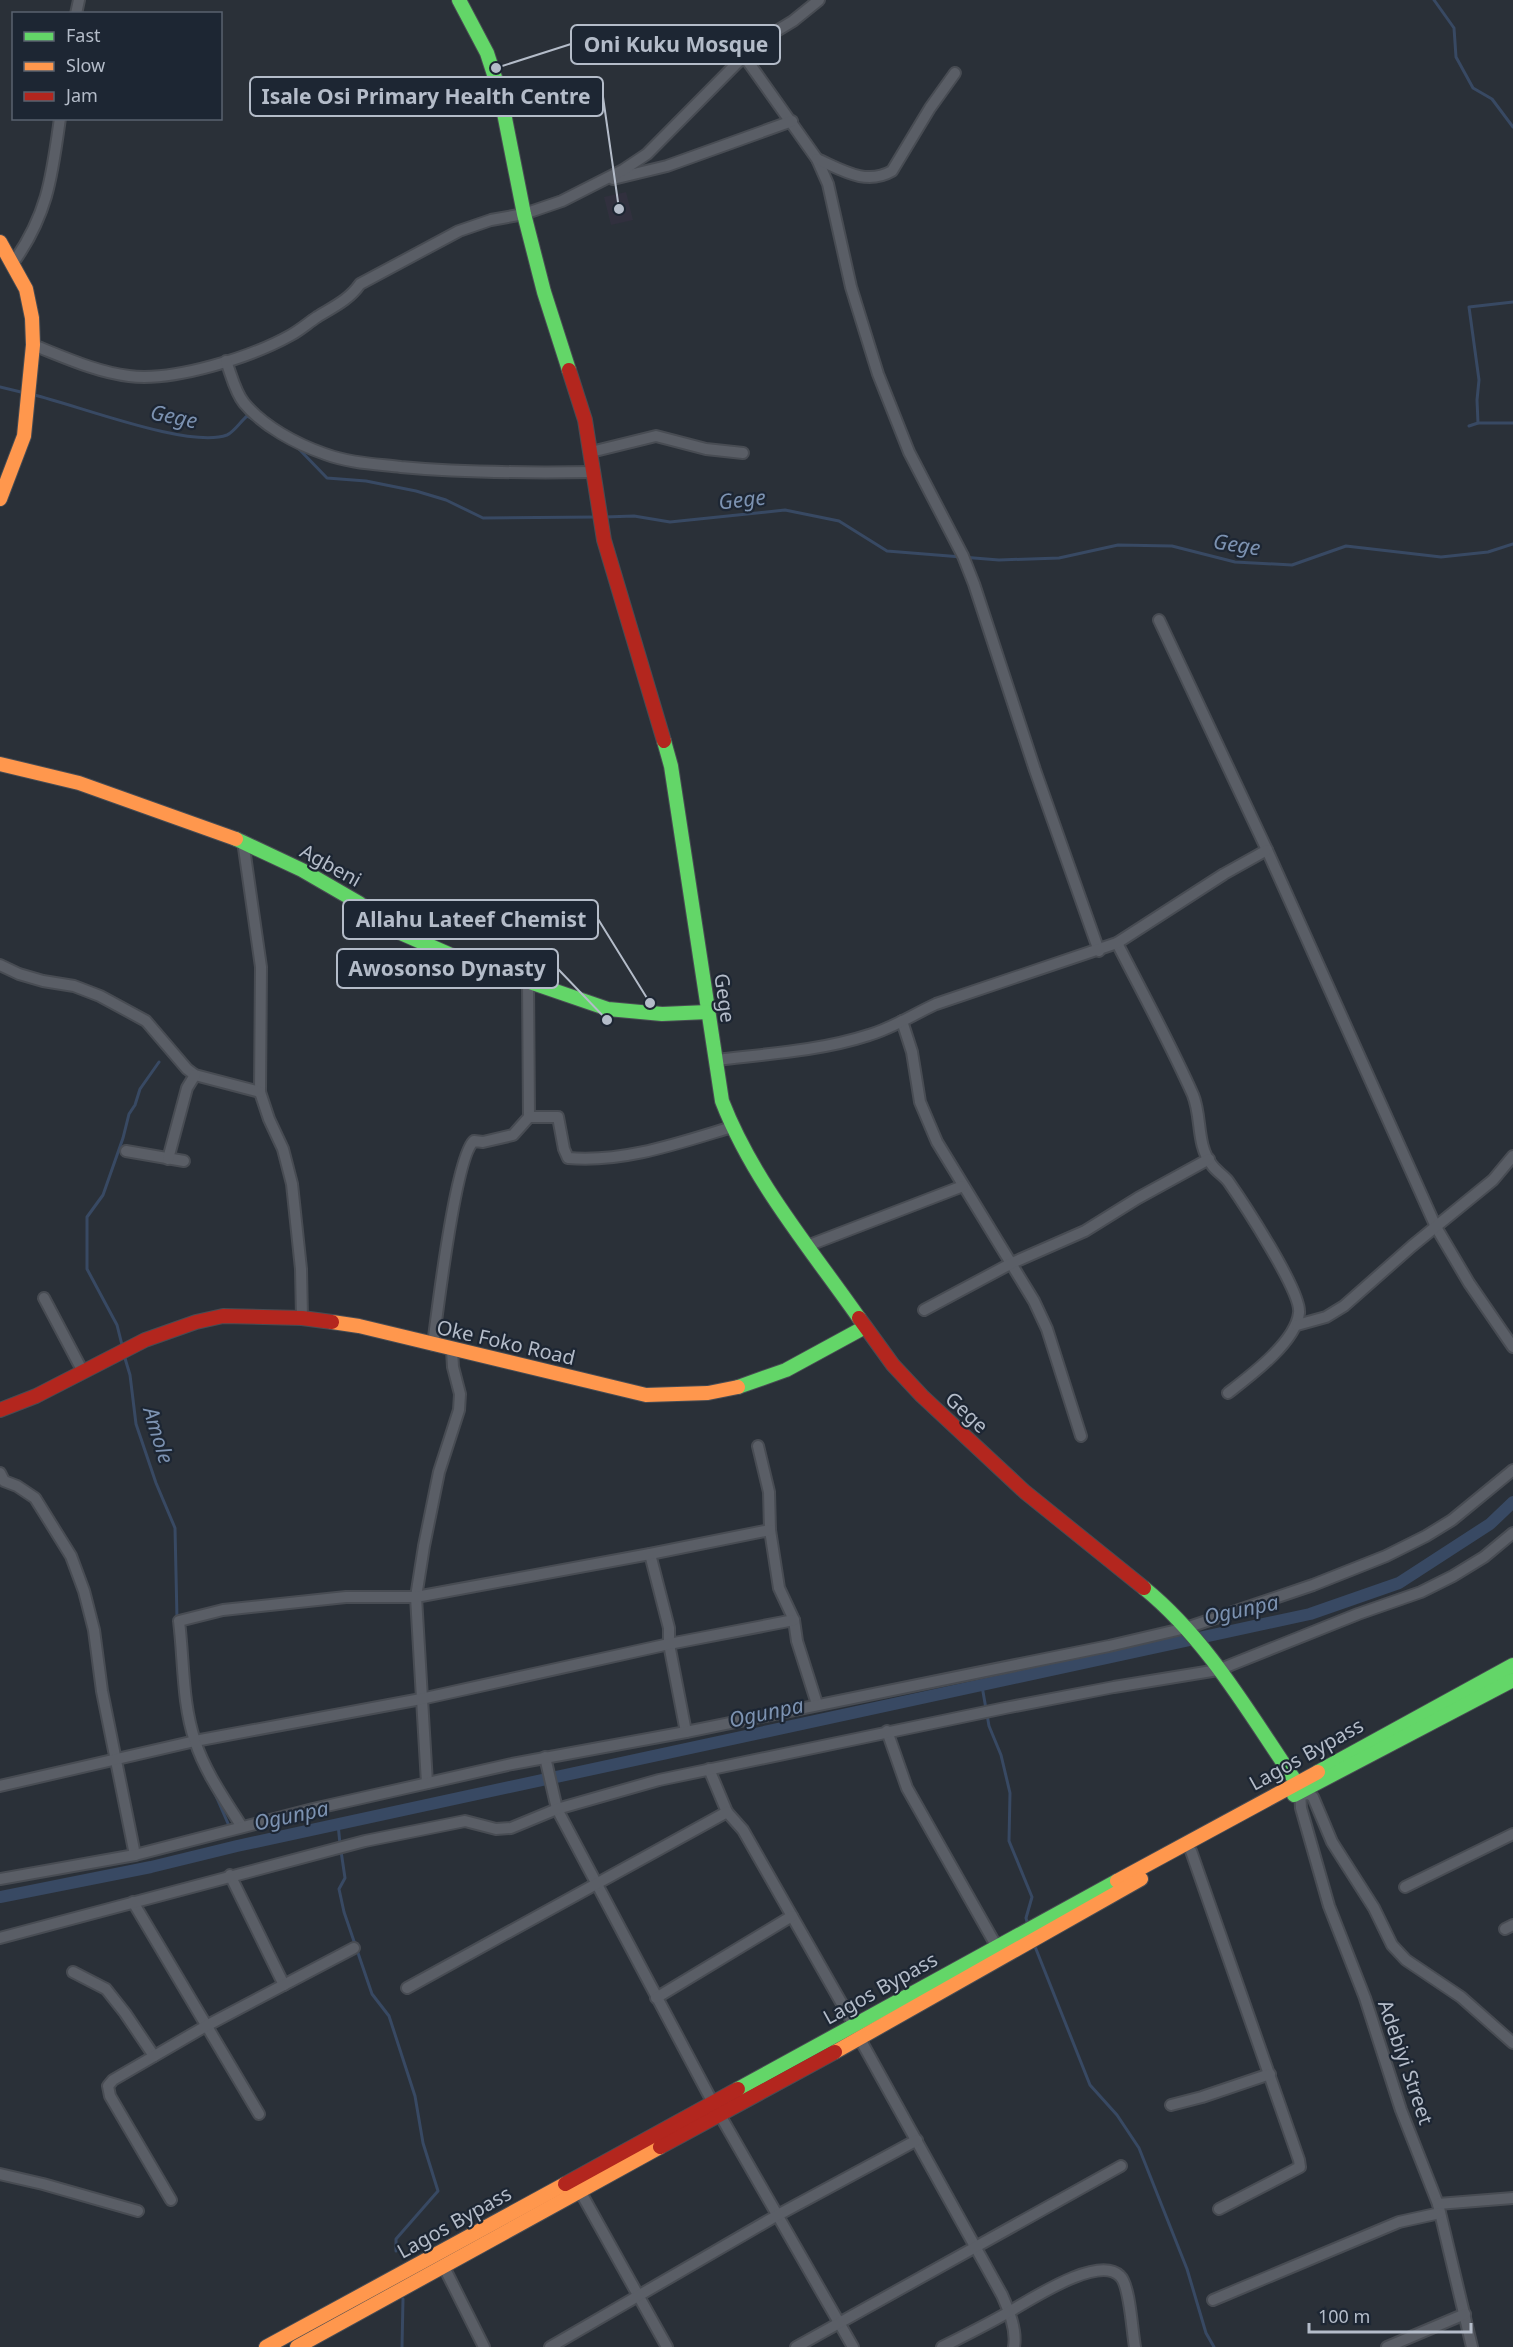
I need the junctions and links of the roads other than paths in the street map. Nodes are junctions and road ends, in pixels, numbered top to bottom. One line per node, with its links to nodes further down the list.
1 (459, 0): 9 (street, Gege)
2 (819, 0): 3 (street)
3 (744, 56): 6 (street); 8 (street)
4 (955, 73): 7 (street)
5 (60, 120): 11 (street)
6 (792, 121): 7 (street); 8 (street)
7 (817, 159): 23 (street)
8 (601, 182): 9 (street)
9 (524, 214): 13 (street); 14 (street, Gege)
10 (0, 242): 11 (street)
11 (13, 263): 12 (street)
12 (33, 345): 13 (street); 17 (street)
13 (226, 361): 16 (street)
14 (591, 452): 15 (street); 16 (street, Gege)
15 (743, 453)
16 (594, 472): 26 (street, Gege)
17 (0, 499)
18 (1159, 620): 21 (street)
19 (0, 764): 20 (street, Agbeni)
20 (243, 841): 25 (street, Agbeni); 30 (street)
21 (1267, 850): 22 (street); 39 (street)
22 (1117, 943): 23 (street); 36 (street)
23 (1099, 951): 27 (street)
24 (0, 964): 29 (street)
25 (528, 981): 26 (street, Agbeni); 31 (street)
26 (708, 1012): 28 (street, Gege)
27 (902, 1021): 28 (street); 38 (street)
28 (715, 1060): 32 (street, Gege)
29 (195, 1075): 30 (street); 35 (street)
30 (260, 1092): 44 (street)
31 (530, 1116): 32 (street); 47 (street)
32 (732, 1127): 40 (street, Gege)
33 (126, 1151): 35 (street)
34 (1513, 1156): 39 (street)
35 (168, 1159): 37 (street)
36 (1209, 1159): 41 (street); 45 (street)
37 (184, 1161)
38 (963, 1186): 40 (street); 41 (street)
39 (1437, 1227): 45 (street); 48 (street)
40 (807, 1246): 46 (street, Gege)
41 (1012, 1263): 43 (street); 53 (street)
42 (44, 1298): 50 (street)
43 (924, 1310)
44 (302, 1318): 47 (street, Oke Foko Road); 50 (street, Oke Foko Road)
45 (1297, 1324): 51 (street)
46 (865, 1327): 49 (street, Oke Foko Road); 62 (street, Gege)
47 (433, 1345): 49 (street, Oke Foko Road)
48 (1513, 1347)
49 (452, 1350): 60 (street)
50 (82, 1371): 52 (street)
51 (1228, 1393)
52 (0, 1410)
53 (1081, 1436)
54 (758, 1446): 57 (street)
55 (1513, 1470): 62 (street)
56 (0, 1473): 72 (street)
57 (770, 1530): 59 (street); 61 (street)
58 (1513, 1533): 65 (street)
59 (650, 1554): 60 (street); 63 (street)
60 (416, 1597): 67 (street); 71 (street)
61 (794, 1620): 63 (street); 68 (street)
62 (1189, 1631): 65 (street, Gege); 68 (street)
63 (669, 1644): 67 (street); 70 (street)
64 (1513, 1665): 77 (street, Lagos Bypass)
65 (1216, 1666): 69 (street); 77 (street, Gege)
66 (1513, 1680): 77 (street, Lagos Bypass)
67 (421, 1699): 71 (street); 75 (street)
68 (817, 1704): 70 (street)
69 (886, 1731): 74 (street); 91 (street)
70 (686, 1732): 73 (street)
71 (195, 1742): 72 (street); 80 (street)
72 (117, 1761): 76 (street); 83 (street)
73 (546, 1761): 75 (street); 78 (street)
74 (709, 1769): 78 (street); 79 (street)
75 (428, 1783): 80 (street)
76 (0, 1786)
77 (1299, 1790): 82 (street, Lagos Bypass); 91 (street, Lagos Bypass); 100 (street); 113 (street, Adebiyi Street)
78 (556, 1806): 84 (street); 86 (street)
79 (727, 1812): 86 (street); 89 (street)
80 (242, 1827): 83 (street)
81 (1513, 1834): 87 (street)
82 (1191, 1851): 99 (street, Lagos Bypass); 102 (street)
83 (135, 1855): 85 (street)
84 (230, 1875): 88 (street); 94 (street)
85 (0, 1879)
86 (596, 1886): 95 (street); 96 (street)
87 (1405, 1887)
88 (133, 1902): 90 (street); 98 (street)
89 (792, 1916): 96 (street); 97 (street)
90 (0, 1938)
91 (997, 1947): 97 (street, Lagos Bypass)
92 (354, 1948): 94 (street)
93 (73, 1972): 101 (street)
94 (284, 1985): 98 (street)
95 (407, 1988)
96 (656, 1998): 104 (street)
97 (854, 2025): 104 (street, Lagos Bypass)
98 (206, 2026): 101 (street); 105 (street)
99 (860, 2039): 104 (street, Lagos Bypass); 106 (street)
100 (1513, 2043)
101 (154, 2056): 111 (street)
102 (1270, 2074): 103 (street); 112 (street)
103 (1171, 2105)
104 (716, 2109): 109 (street, Lagos Bypass); 115 (street); 123 (street, Lagos Bypass)
105 (259, 2114)
106 (917, 2140): 115 (street); 116 (street)
107 (1121, 2166): 116 (street)
108 (0, 2174): 114 (street)
109 (580, 2191): 117 (street, Lagos Bypass); 118 (street)
110 (1513, 2198): 113 (street)
111 (171, 2200)
112 (1219, 2209)
113 (1439, 2209): 119 (street); 121 (street, Adebiyi Street)
114 (138, 2211)
115 (776, 2216): 118 (street); 122 (street)
116 (975, 2247): 120 (street); 122 (street)
117 (443, 2265): 124 (street, Lagos Bypass); 125 (street)
118 (638, 2295): 126 (street); 127 (street)
119 (1213, 2300)
120 (1009, 2312): 130 (street); 131 (street); 132 (street)
121 (1465, 2314): 133 (street); 134 (street, Adebiyi Street)
122 (839, 2323): 128 (street); 129 (street)
123 (266, 2347)
124 (297, 2347)
125 (483, 2347)
126 (550, 2347)
127 (667, 2347)
128 (796, 2347)
129 (853, 2347)
130 (942, 2347)
131 (1014, 2347)
132 (1135, 2347)
133 (1386, 2347)
134 (1472, 2347)

